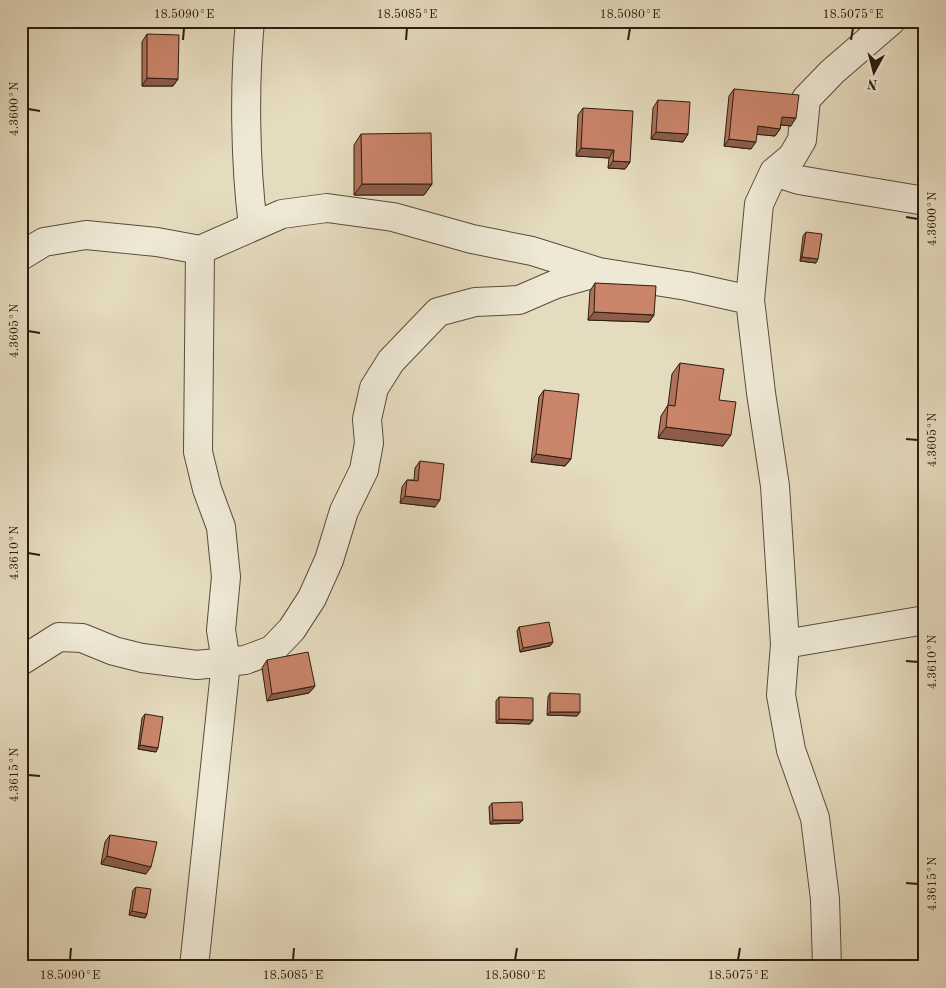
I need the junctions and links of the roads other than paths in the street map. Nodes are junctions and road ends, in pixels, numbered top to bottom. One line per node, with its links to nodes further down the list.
1 (250, 21): 5 (street)
2 (891, 21): 3 (street)
3 (774, 172): 4 (street); 9 (street)
4 (925, 201)
5 (253, 226): 6 (street); 8 (street)
6 (200, 250): 7 (street); 13 (street)
7 (21, 256)
8 (599, 272): 9 (street); 13 (street)
9 (750, 300): 11 (street)
10 (925, 620): 11 (street)
11 (785, 644): 15 (street)
12 (21, 661): 13 (street)
13 (226, 662): 14 (street)
14 (194, 967)
15 (827, 967)

